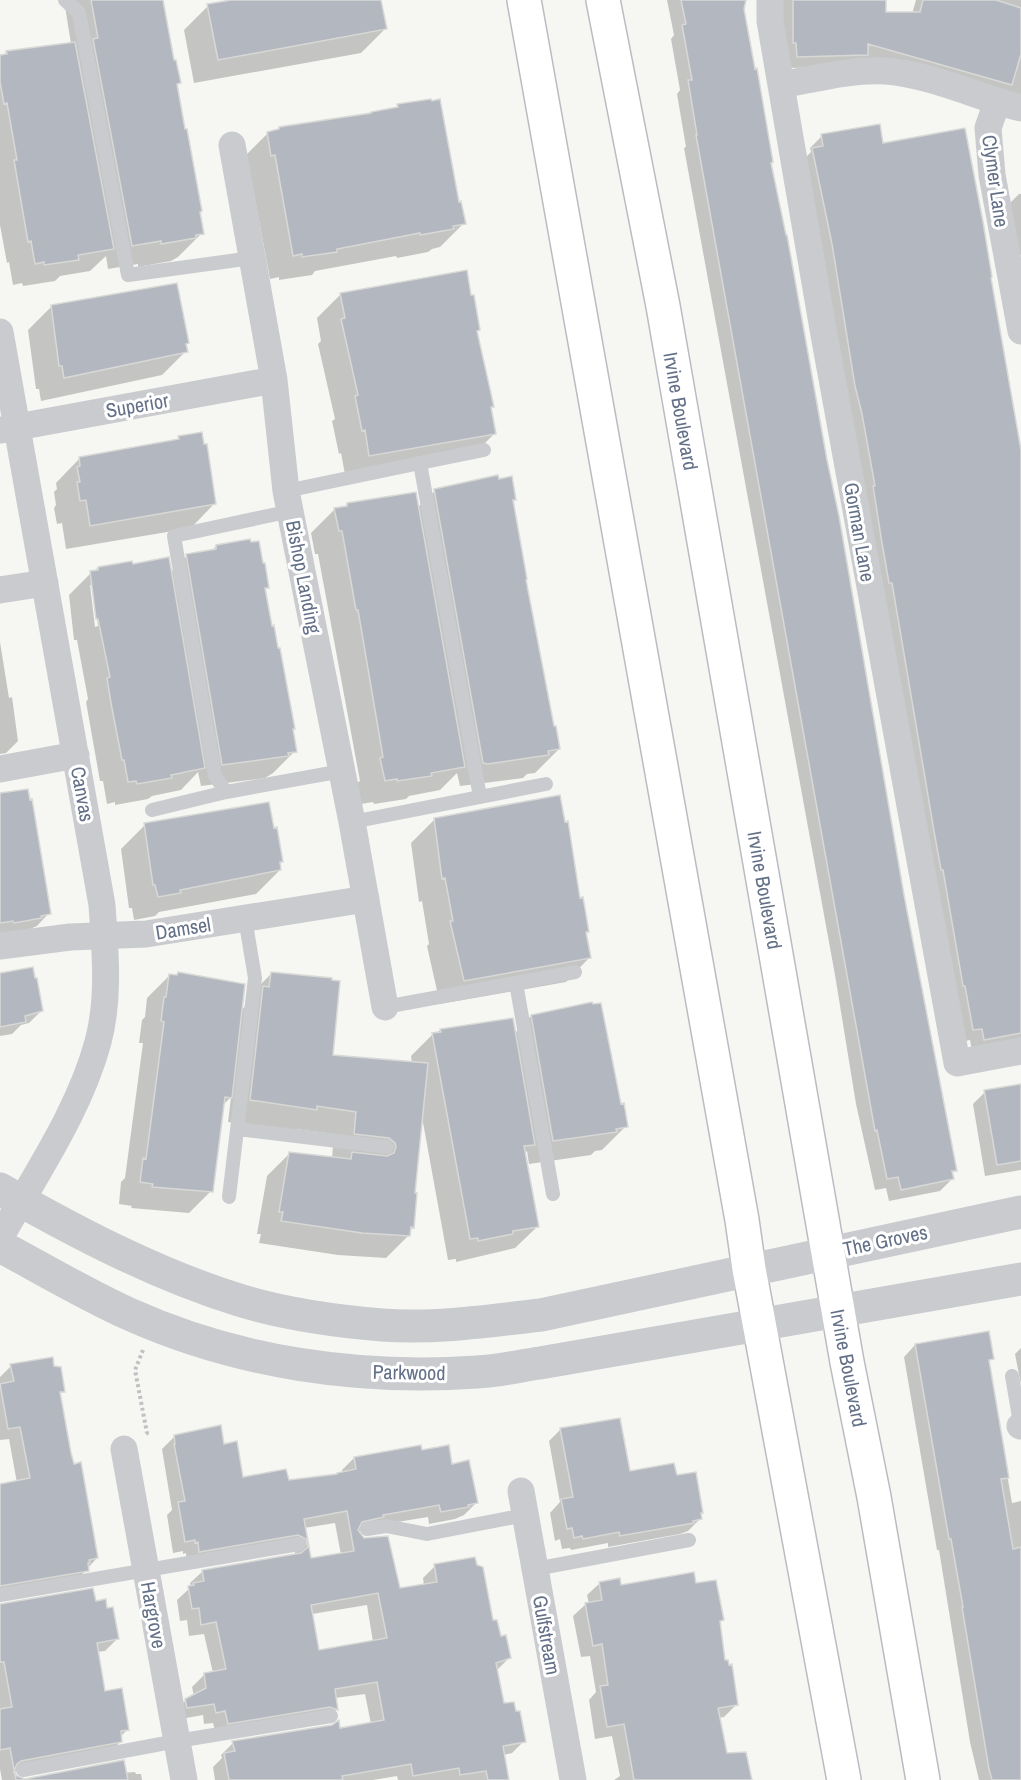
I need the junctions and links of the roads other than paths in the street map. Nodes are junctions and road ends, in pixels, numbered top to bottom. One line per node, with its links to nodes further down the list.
1 (65, 0): 8 (lane)
2 (524, 0): 43 (main road)
3 (603, 0): 42 (main road, Irvine Boulevard)
4 (770, 0): 5 (street, Gorman Lane)
5 (781, 85): 6 (street); 33 (street, Gorman Lane)
6 (1009, 105): 9 (street, Clymer Lane)
7 (232, 145): 8 (street, Bishop Landing)
8 (252, 258): 11 (street, Bishop Landing)
9 (1021, 331)
10 (0, 332): 12 (street, Canvas)
11 (274, 380): 12 (street, Superior); 15 (street, Bishop Landing)
12 (9, 429): 16 (street, Canvas)
13 (484, 450): 14 (lane)
14 (420, 463): 15 (lane); 23 (lane)
15 (289, 501): 20 (street, Bishop Landing); 22 (lane)
16 (45, 583): 17 (street); 18 (street, Canvas)
17 (0, 590)
18 (76, 755): 19 (street); 28 (street, Canvas)
19 (0, 769)
20 (342, 771): 22 (lane); 25 (street, Bishop Landing)
21 (546, 784): 23 (lane)
22 (226, 792): 24 (lane)
23 (480, 797): 25 (lane)
24 (152, 810)
25 (352, 822): 26 (street, Bishop Landing)
26 (366, 899): 27 (street, Damsel); 32 (street, Bishop Landing)
27 (245, 918): 28 (street, Damsel); 34 (lane)
28 (104, 936): 29 (street, Damsel); 37 (street, Canvas)
29 (0, 946)
30 (575, 972): 31 (lane)
31 (516, 983): 32 (lane); 36 (lane)
32 (385, 1007)
33 (1021, 1051)
34 (237, 1129): 35 (lane); 38 (lane)
35 (387, 1147)
36 (553, 1194)
37 (10, 1195): 40 (street, Canvas); 43 (street)
38 (229, 1197)
39 (1021, 1212): 42 (street, The Groves)
40 (0, 1238)
41 (0, 1246): 46 (street, Parkwood)
42 (828, 1252): 43 (street, The Groves); 45 (main road, Irvine Boulevard)
43 (749, 1269): 46 (main road)
44 (1021, 1280): 45 (street)
45 (838, 1311): 46 (street, Parkwood); 63 (main road, Irvine Boulevard)
46 (760, 1324): 62 (main road)
47 (1012, 1376): 48 (lane)
48 (1021, 1428)
49 (124, 1449): 55 (street, Hargrove)
50 (523, 1503): 51 (lane); 54 (street, Gulfstream)
51 (367, 1529)
52 (689, 1539): 54 (lane)
53 (299, 1544): 55 (lane)
54 (535, 1569): 61 (street, Gulfstream)
55 (146, 1570): 56 (lane); 58 (street, Hargrove)
56 (0, 1595)
57 (331, 1716): 58 (lane)
58 (177, 1741): 59 (lane); 60 (street, Hargrove)
59 (23, 1770)
60 (184, 1780)
61 (573, 1780)
62 (844, 1780)
63 (924, 1780)

